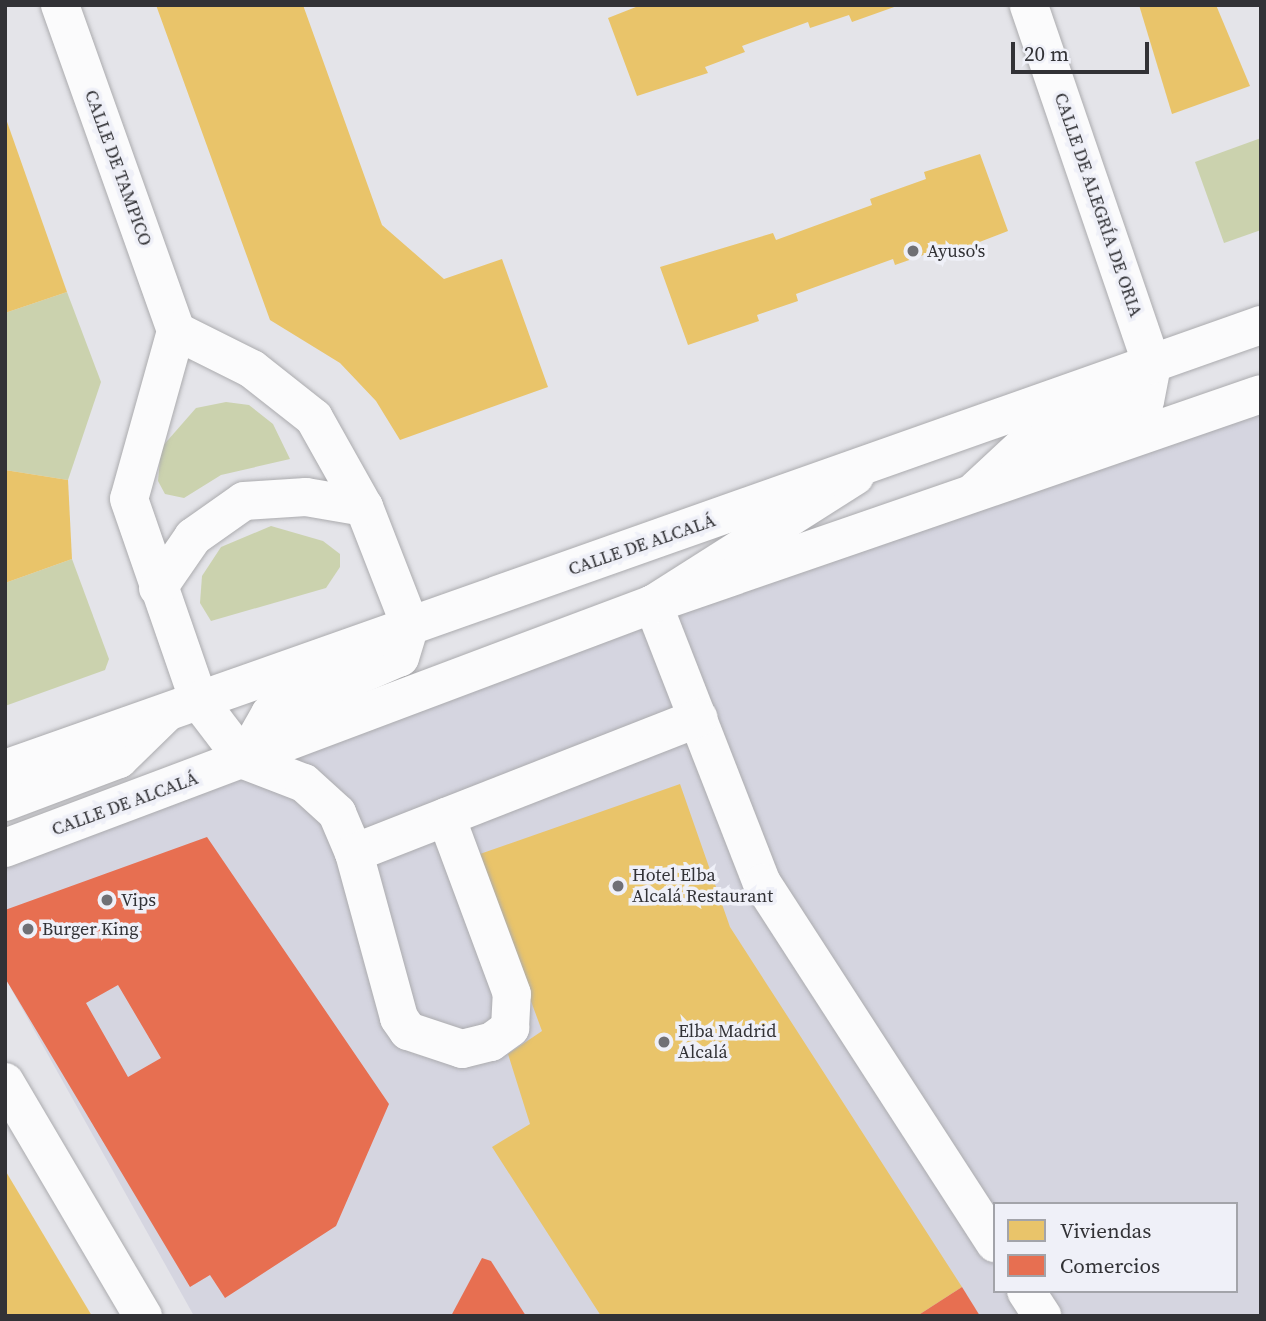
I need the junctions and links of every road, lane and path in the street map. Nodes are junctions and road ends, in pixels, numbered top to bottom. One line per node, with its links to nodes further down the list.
1 (60, 5): 4 (street, CALLE DE TAMPICO)
2 (1029, 5): 5 (street, CALLE DE ALEGRÍA DE ORIA)
3 (1261, 325): 5 (street, CALLE DE ALCALÁ)
4 (176, 331): 9 (street); 10 (street)
5 (1152, 365): 7 (street, CALLE DE ALCALÁ); 8 (street, CALLE DE ALCALÁ)
6 (1261, 394): 8 (street, CALLE DE ALCALÁ)
7 (874, 464): 11 (street, CALLE DE ALCALÁ); 12 (street, CALLE DE ALCALÁ)
8 (974, 492): 11 (street, CALLE DE ALCALÁ)
9 (364, 507): 10 (street); 12 (street)
10 (158, 588): 13 (street)
11 (653, 604): 14 (street); 15 (street, CALLE DE ALCALÁ)
12 (410, 625): 13 (street, CALLE DE ALCALÁ); 15 (street)
13 (182, 707): 15 (street); 16 (street, CALLE DE ALCALÁ); 17 (street, CALLE DE ALCALÁ)
14 (698, 718): 18 (street); 23 (street)
15 (244, 760): 19 (street, CALLE DE ALCALÁ); 20 (street)
16 (5, 769)
17 (5, 802)
18 (446, 817): 20 (street); 20 (street)
19 (5, 848)
20 (354, 853)
21 (5, 1083): 22 (street)
22 (16, 1122): 25 (street)
23 (993, 1240)
24 (1027, 1293): 26 (street)
25 (143, 1316)
26 (1042, 1316)

